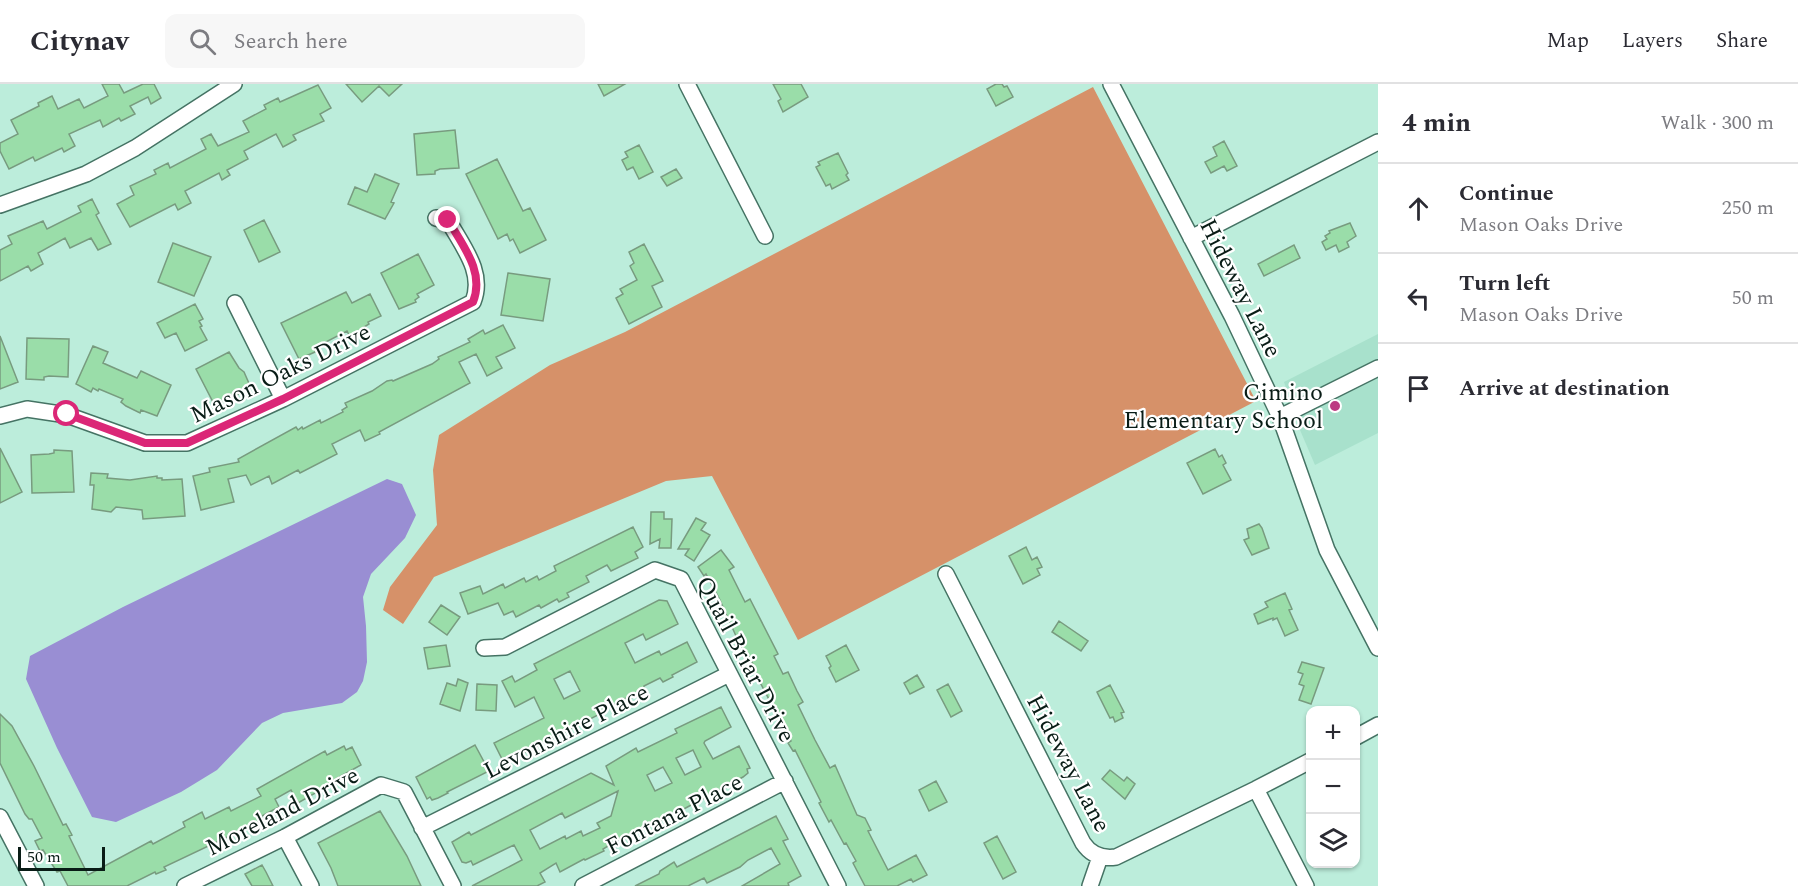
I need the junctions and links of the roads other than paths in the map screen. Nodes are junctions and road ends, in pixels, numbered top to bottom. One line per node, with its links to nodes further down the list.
1 (234, 84): 5 (street)
2 (687, 84): 7 (street)
3 (1111, 84): 8 (street, Hideway Lane)
4 (1378, 142): 8 (street)
5 (0, 205)
6 (436, 218): 11 (street, Mason Oaks Drive)
7 (765, 236)
8 (1191, 238): 13 (street, Hideway Lane)
9 (235, 303): 11 (street)
10 (1378, 368): 13 (street)
11 (283, 399): 12 (street, Mason Oaks Drive)
12 (0, 416)
13 (1280, 417): 16 (street, Hideway Lane)
14 (946, 574): 26 (street, Hideway Lane)
15 (484, 648): 17 (street, Quail Briar Drive)
16 (1378, 648)
17 (729, 674): 21 (street, Quail Briar Drive); 24 (street, Levonshire Place)
18 (1378, 725): 19 (street)
19 (1360, 735)
20 (1306, 763): 22 (street, Hideway Lane)
21 (784, 781): 31 (street, Fontana Place); 32 (street, Quail Briar Drive)
22 (1256, 789): 26 (street, Hideway Lane); 34 (street)
23 (0, 817): 27 (street)
24 (422, 828): 25 (street, Moreland Drive); 30 (street, Moreland Drive)
25 (285, 837): 28 (street, Moreland Drive); 29 (street)
26 (1100, 857): 33 (street)
27 (36, 886)
28 (185, 886)
29 (311, 886)
30 (453, 886)
31 (583, 886)
32 (838, 886)
33 (1090, 886)
34 (1306, 886)

